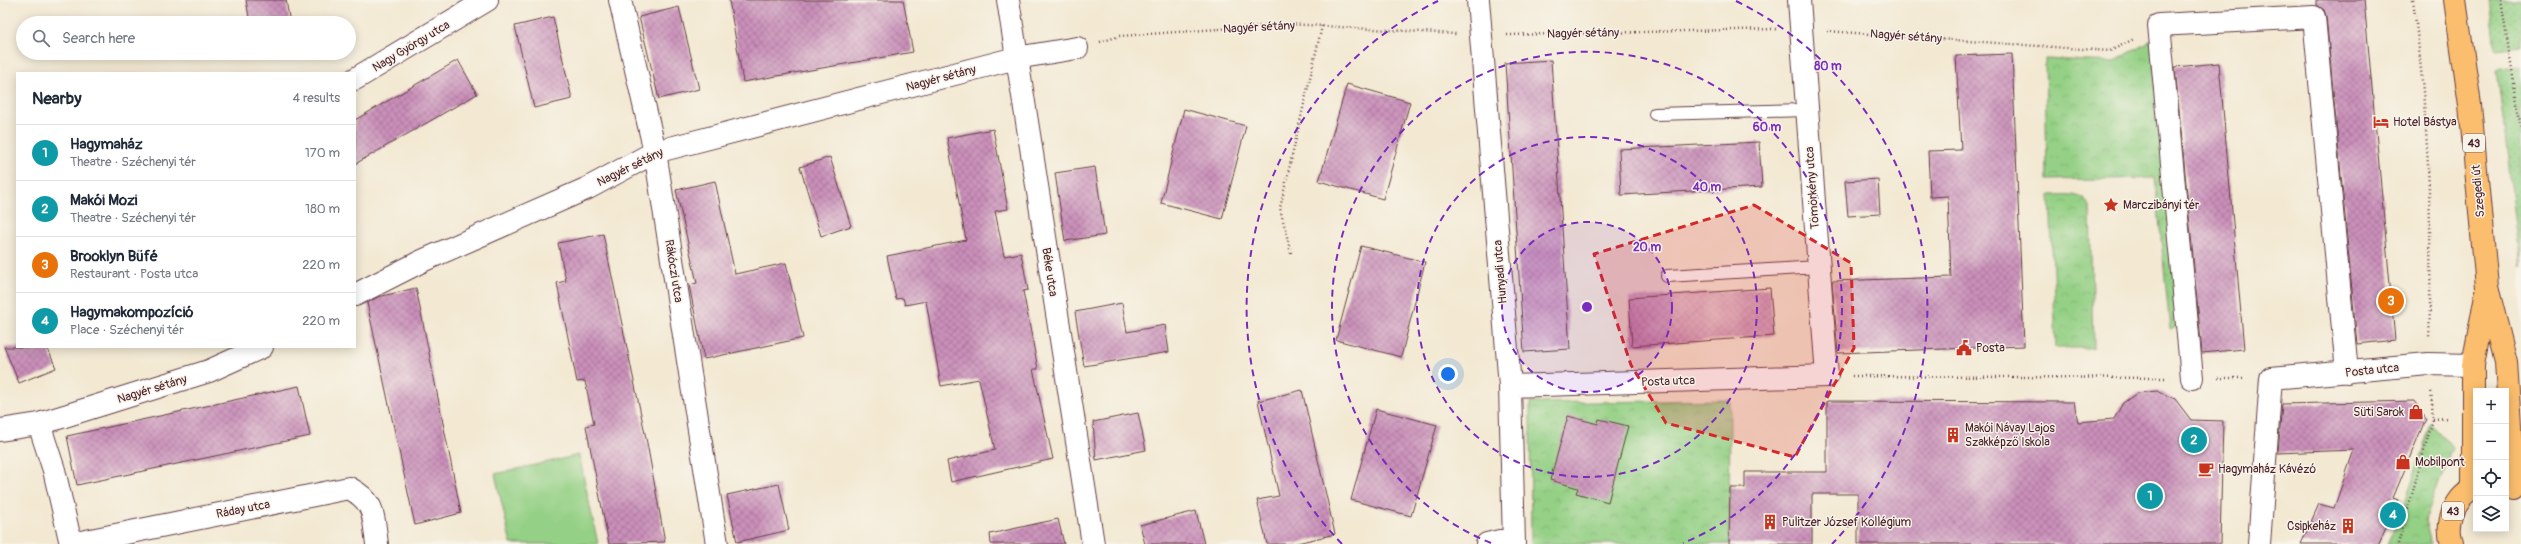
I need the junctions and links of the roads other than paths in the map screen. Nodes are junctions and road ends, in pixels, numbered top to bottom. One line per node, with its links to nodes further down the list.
1 (487, 0): 9 (street, Nagy György utca)
2 (620, 0): 12 (street, Rákóczi utca)
3 (1008, 0): 8 (street, Béke utca)
4 (1478, 0): 22 (street, Hunyadi utca)
5 (1798, 0): 10 (street, Tömörkény utca)
6 (2455, 0): 15 (main road, Szegedi út / 43)
7 (1077, 48): 8 (street, Nagyér sétány)
8 (1016, 58): 12 (street, Nagyér sétány); 32 (street, Béke utca)
9 (356, 79)
10 (1806, 110): 11 (lane); 13 (street, Tömörkény utca)
11 (1655, 114)
12 (655, 152): 16 (street, Nagyér sétány); 31 (street, Rákóczi utca)
13 (1818, 267): 14 (lane); 20 (street, Tömörkény utca)
14 (1667, 276)
15 (2487, 288): 18 (main road, 43); 26 (main road, 43)
16 (356, 294)
17 (260, 348): 23 (street, Nagyér sétány)
18 (2473, 365): 19 (street, Posta utca); 25 (main road, 43)
19 (2347, 372): 21 (street); 34 (street, Posta utca)
20 (1827, 376): 22 (street, Posta utca)
21 (2192, 378)
22 (1510, 386): 28 (street, Hunyadi utca)
23 (39, 424): 24 (street); 29 (street, Ráday utca)
24 (0, 430)
25 (2475, 460)
26 (2514, 489)
27 (2473, 490): 35 (main road, 43)
28 (1514, 541): 33 (street)
29 (71, 544): 30 (street, Ráday utca)
30 (377, 544)
31 (717, 544)
32 (1093, 544)
33 (1487, 544)
34 (2259, 544)
35 (2452, 544)

